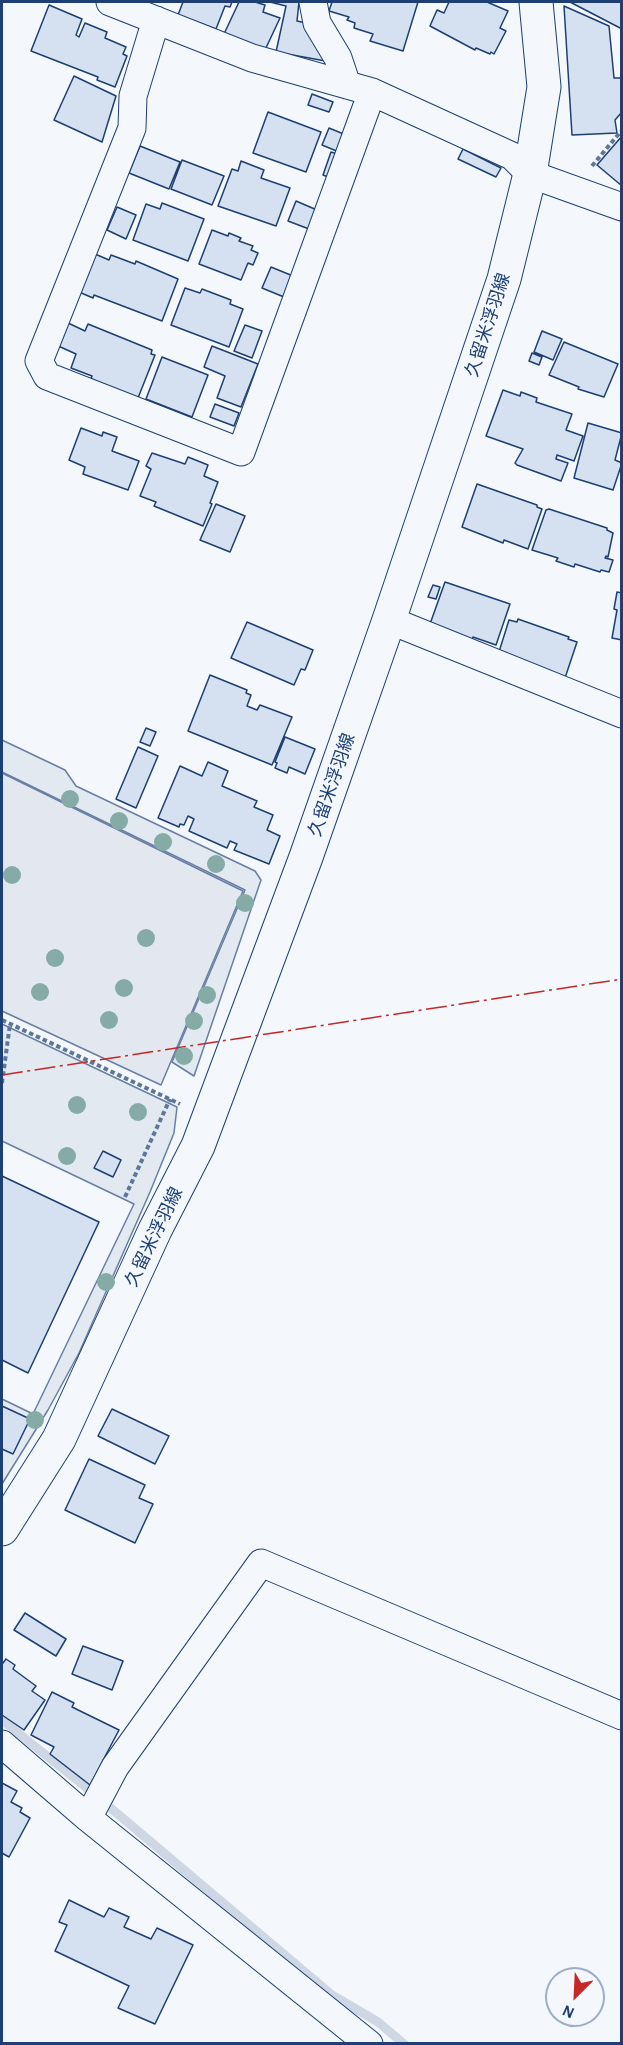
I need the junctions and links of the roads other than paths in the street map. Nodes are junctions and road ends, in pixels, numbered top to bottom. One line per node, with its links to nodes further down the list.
1 (110, 2): 4 (street)
2 (313, 2): 5 (street)
3 (536, 2): 6 (main road, 久留米浮羽線)
4 (156, 20): 5 (street); 5 (street)
5 (360, 89): 6 (street)
6 (530, 174): 7 (street); 8 (main road, 久留米浮羽線)
7 (621, 207)
8 (389, 620): 9 (street); 10 (main road, 久留米浮羽線)
9 (621, 714)
10 (2, 1528)
11 (621, 1716): 13 (street)
12 (2, 1744): 13 (street)
13 (88, 1818): 14 (street)
14 (369, 2043)

